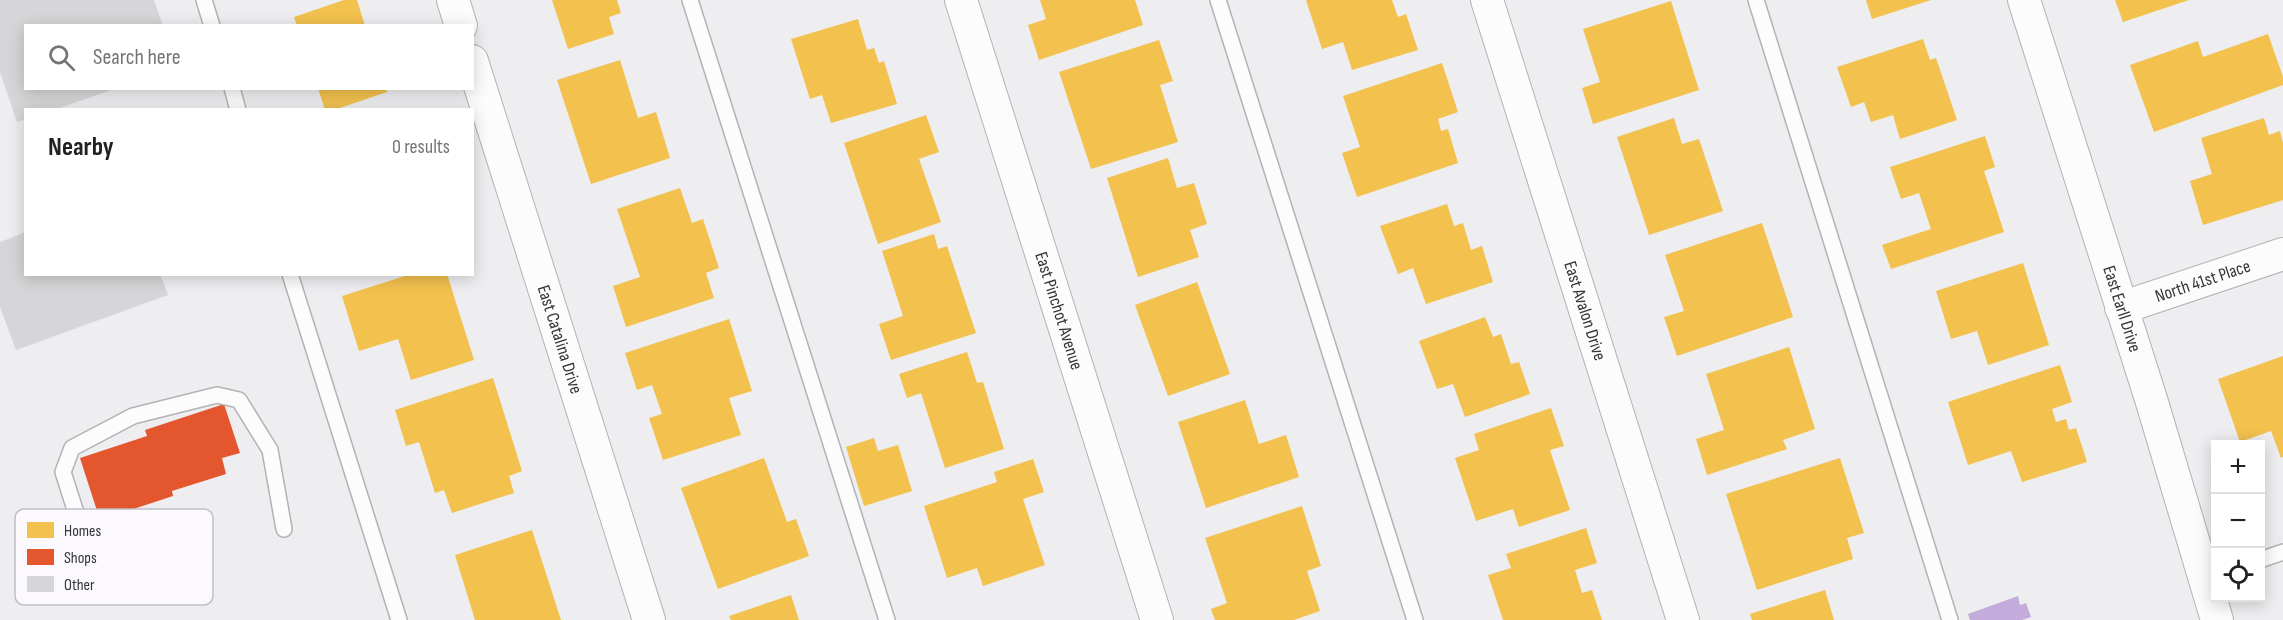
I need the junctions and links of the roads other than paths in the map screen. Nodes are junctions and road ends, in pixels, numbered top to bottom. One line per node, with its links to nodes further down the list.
1 (204, 0): 9 (lane)
2 (453, 0): 10 (street)
3 (690, 0): 24 (lane)
4 (961, 0): 25 (street, East Pinchot Avenue)
5 (1218, 0): 26 (lane)
6 (1487, 0): 27 (street, East Avalon Drive)
7 (1756, 0): 28 (lane)
8 (2024, 0): 16 (street, East Earll Drive)
9 (211, 24)
10 (460, 24)
11 (474, 67): 23 (street, East Catalina Drive)
12 (233, 90): 13 (lane)
13 (237, 108)
14 (2283, 254): 16 (street, North 41st Place)
15 (291, 276): 22 (lane)
16 (2121, 308): 21 (street, East Earll Drive)
17 (75, 509): 18 (lane)
18 (284, 529)
19 (2283, 552): 20 (lane)
20 (2265, 558)
21 (2210, 577): 29 (street, East Earll Drive)
22 (399, 620)
23 (649, 620)
24 (887, 620)
25 (1158, 620)
26 (1414, 620)
27 (1683, 620)
28 (1950, 620)
29 (2217, 620)

